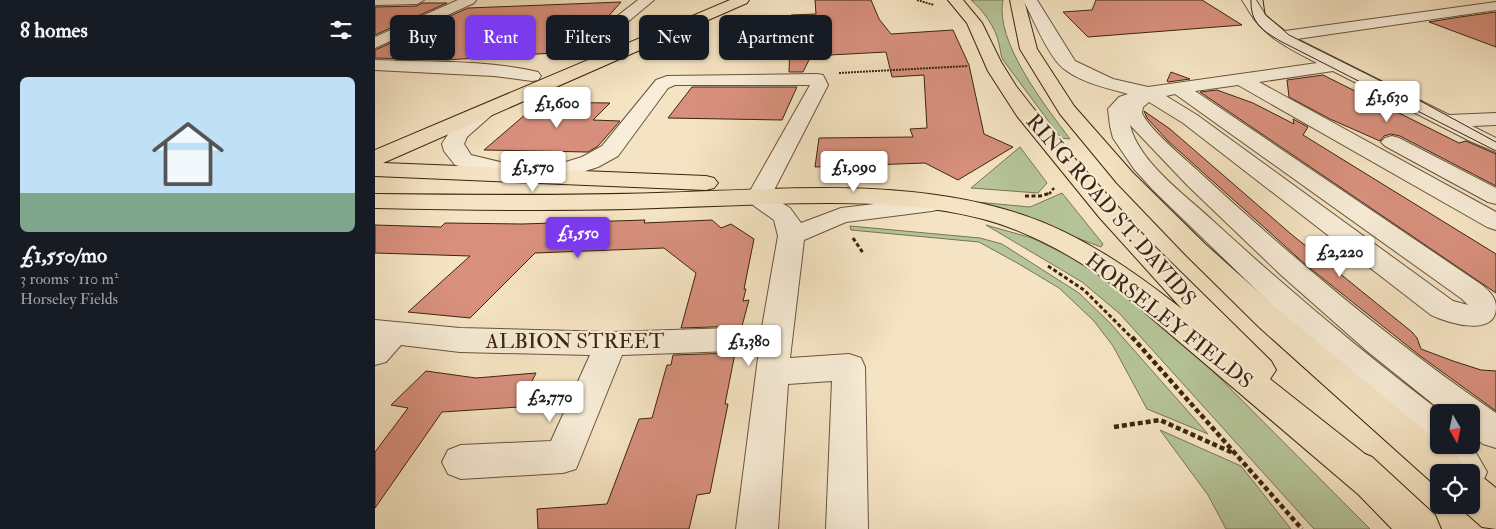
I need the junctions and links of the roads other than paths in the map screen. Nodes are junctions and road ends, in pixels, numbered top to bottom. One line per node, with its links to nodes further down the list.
1 (417, 0): 9 (street)
2 (469, 0): 14 (street)
3 (647, 0): 12 (street)
4 (715, 0): 18 (highway)
5 (742, 0): 22 (highway)
6 (955, 0): 48 (highway, RING ROAD ST. DAVIDS)
7 (1017, 0): 47 (highway, RING ROAD ST. DAVIDS)
8 (1030, 0): 21 (street)
9 (375, 1)
10 (1254, 2): 13 (street)
11 (1496, 6): 13 (street)
12 (628, 15)
13 (1283, 36): 16 (street)
14 (375, 43)
15 (375, 65): 18 (street)
16 (1336, 65): 17 (street); 24 (street)
17 (1270, 75): 19 (street); 32 (street)
18 (532, 76): 25 (highway)
19 (1241, 79): 20 (street); 36 (street)
20 (1178, 88): 21 (street); 21 (street)
21 (1149, 92): 42 (street); 44 (street)
22 (487, 109): 27 (highway); 29 (street)
23 (1496, 119): 24 (street)
24 (1445, 121): 26 (street)
25 (375, 140)
26 (1496, 146)
27 (375, 158)
28 (375, 169): 29 (highway)
29 (525, 175): 31 (highway); 31 (street)
30 (375, 182): 34 (highway)
31 (758, 198): 34 (highway, HORSELEY FIELDS); 35 (highway, HORSELEY FIELDS); 37 (street)
32 (1496, 198)
33 (375, 201): 34 (highway, HORSELEY FIELDS)
34 (546, 204)
35 (932, 204): 37 (street); 48 (highway, HORSELEY FIELDS)
36 (1496, 222)
37 (791, 236): 38 (street)
38 (776, 338): 40 (street, ALBION STREET); 41 (street)
39 (381, 339): 40 (street, ALBION STREET)
40 (611, 344): 46 (street)
41 (773, 372): 49 (street); 50 (street)
42 (1457, 404)
43 (1480, 421): 45 (street)
44 (1430, 425)
45 (1496, 433)
46 (461, 462)
47 (1438, 464)
48 (1370, 482): 51 (highway, RING ROAD ST. DAVIDS)
49 (757, 529)
50 (847, 529)
51 (1420, 529)

